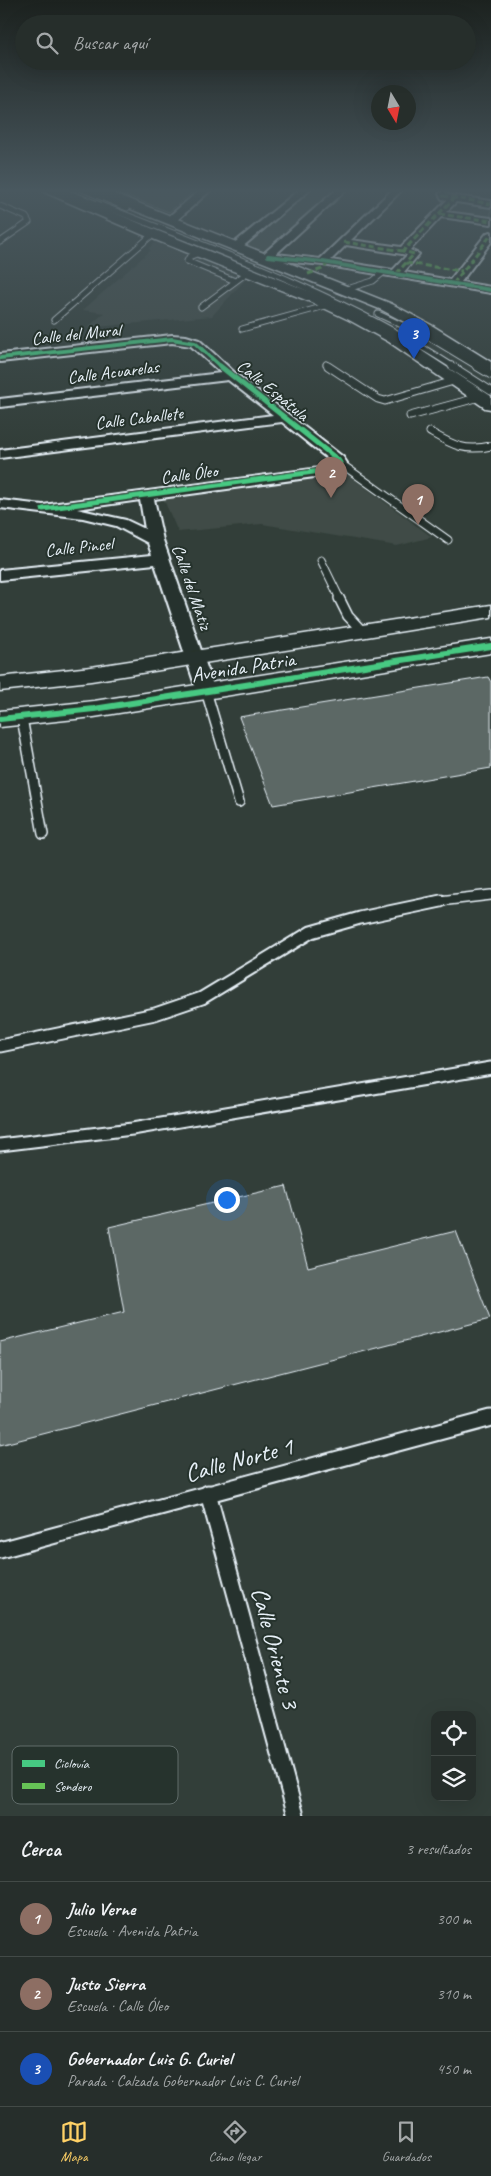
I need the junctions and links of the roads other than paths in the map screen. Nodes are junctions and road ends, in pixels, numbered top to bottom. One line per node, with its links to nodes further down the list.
1 (107, 274): 17 (lane)
2 (218, 274): 11 (lane)
3 (245, 274): 11 (lane)
4 (252, 274): 15 (main road)
5 (276, 274): 26 (lane)
6 (283, 274): 23 (lane)
7 (308, 274): 13 (main road)
8 (383, 274): 13 (lane)
9 (396, 274): 12 (street)
10 (460, 274): 12 (street)
11 (235, 281): 16 (lane)
12 (453, 284): 14 (street)
13 (347, 289): 22 (main road)
14 (491, 290)
15 (329, 306): 18 (lane); 25 (main road)
16 (201, 307)
17 (54, 320)
18 (242, 329)
19 (186, 340): 20 (street, Calle del Mural); 24 (street, Calle Espátula)
20 (0, 358)
21 (326, 364): 25 (lane)
22 (491, 369)
23 (491, 375)
24 (231, 376): 27 (street, Calle Acuarelas); 29 (street, Calle Espátula)
25 (457, 380): 26 (main road)
26 (487, 397): 28 (lane)
27 (0, 403)
28 (410, 416)
29 (283, 418): 32 (street, Calle Caballete); 33 (street, Calle Espátula)
30 (430, 432): 31 (lane)
31 (491, 446)
32 (0, 454)
33 (339, 464): 34 (street, Calle Óleo); 38 (lane)
34 (146, 494): 36 (street, Calle Óleo); 37 (street, Calle del Matiz)
35 (0, 504): 36 (street)
36 (43, 509): 37 (street)
37 (155, 540): 39 (street, Calle del Matiz)
38 (448, 540)
39 (162, 558): 41 (street, Calle Pincel); 45 (street, Calle del Matiz)
40 (321, 560): 43 (lane)
41 (0, 575)
42 (491, 611): 43 (main road, Avenida Patria)
43 (362, 631): 45 (main road, Avenida Patria)
44 (491, 646): 47 (main road, Avenida Patria)
45 (195, 657): 46 (main road, Avenida Patria); 47 (street, Calle del Matiz)
46 (0, 684)
47 (206, 691): 48 (main road, Avenida Patria); 50 (lane)
48 (22, 718): 49 (main road, Avenida Patria); 51 (lane)
49 (0, 719)
50 (239, 802)
51 (43, 834)
52 (491, 895): 53 (lane)
53 (0, 1046)
54 (491, 1068): 55 (lane)
55 (0, 1145)
56 (491, 1418): 57 (lane, Calle Norte 1)
57 (208, 1493): 58 (lane, Calle Norte 1); 59 (lane, Calle Oriente 3)
58 (0, 1550)
59 (296, 1816)

